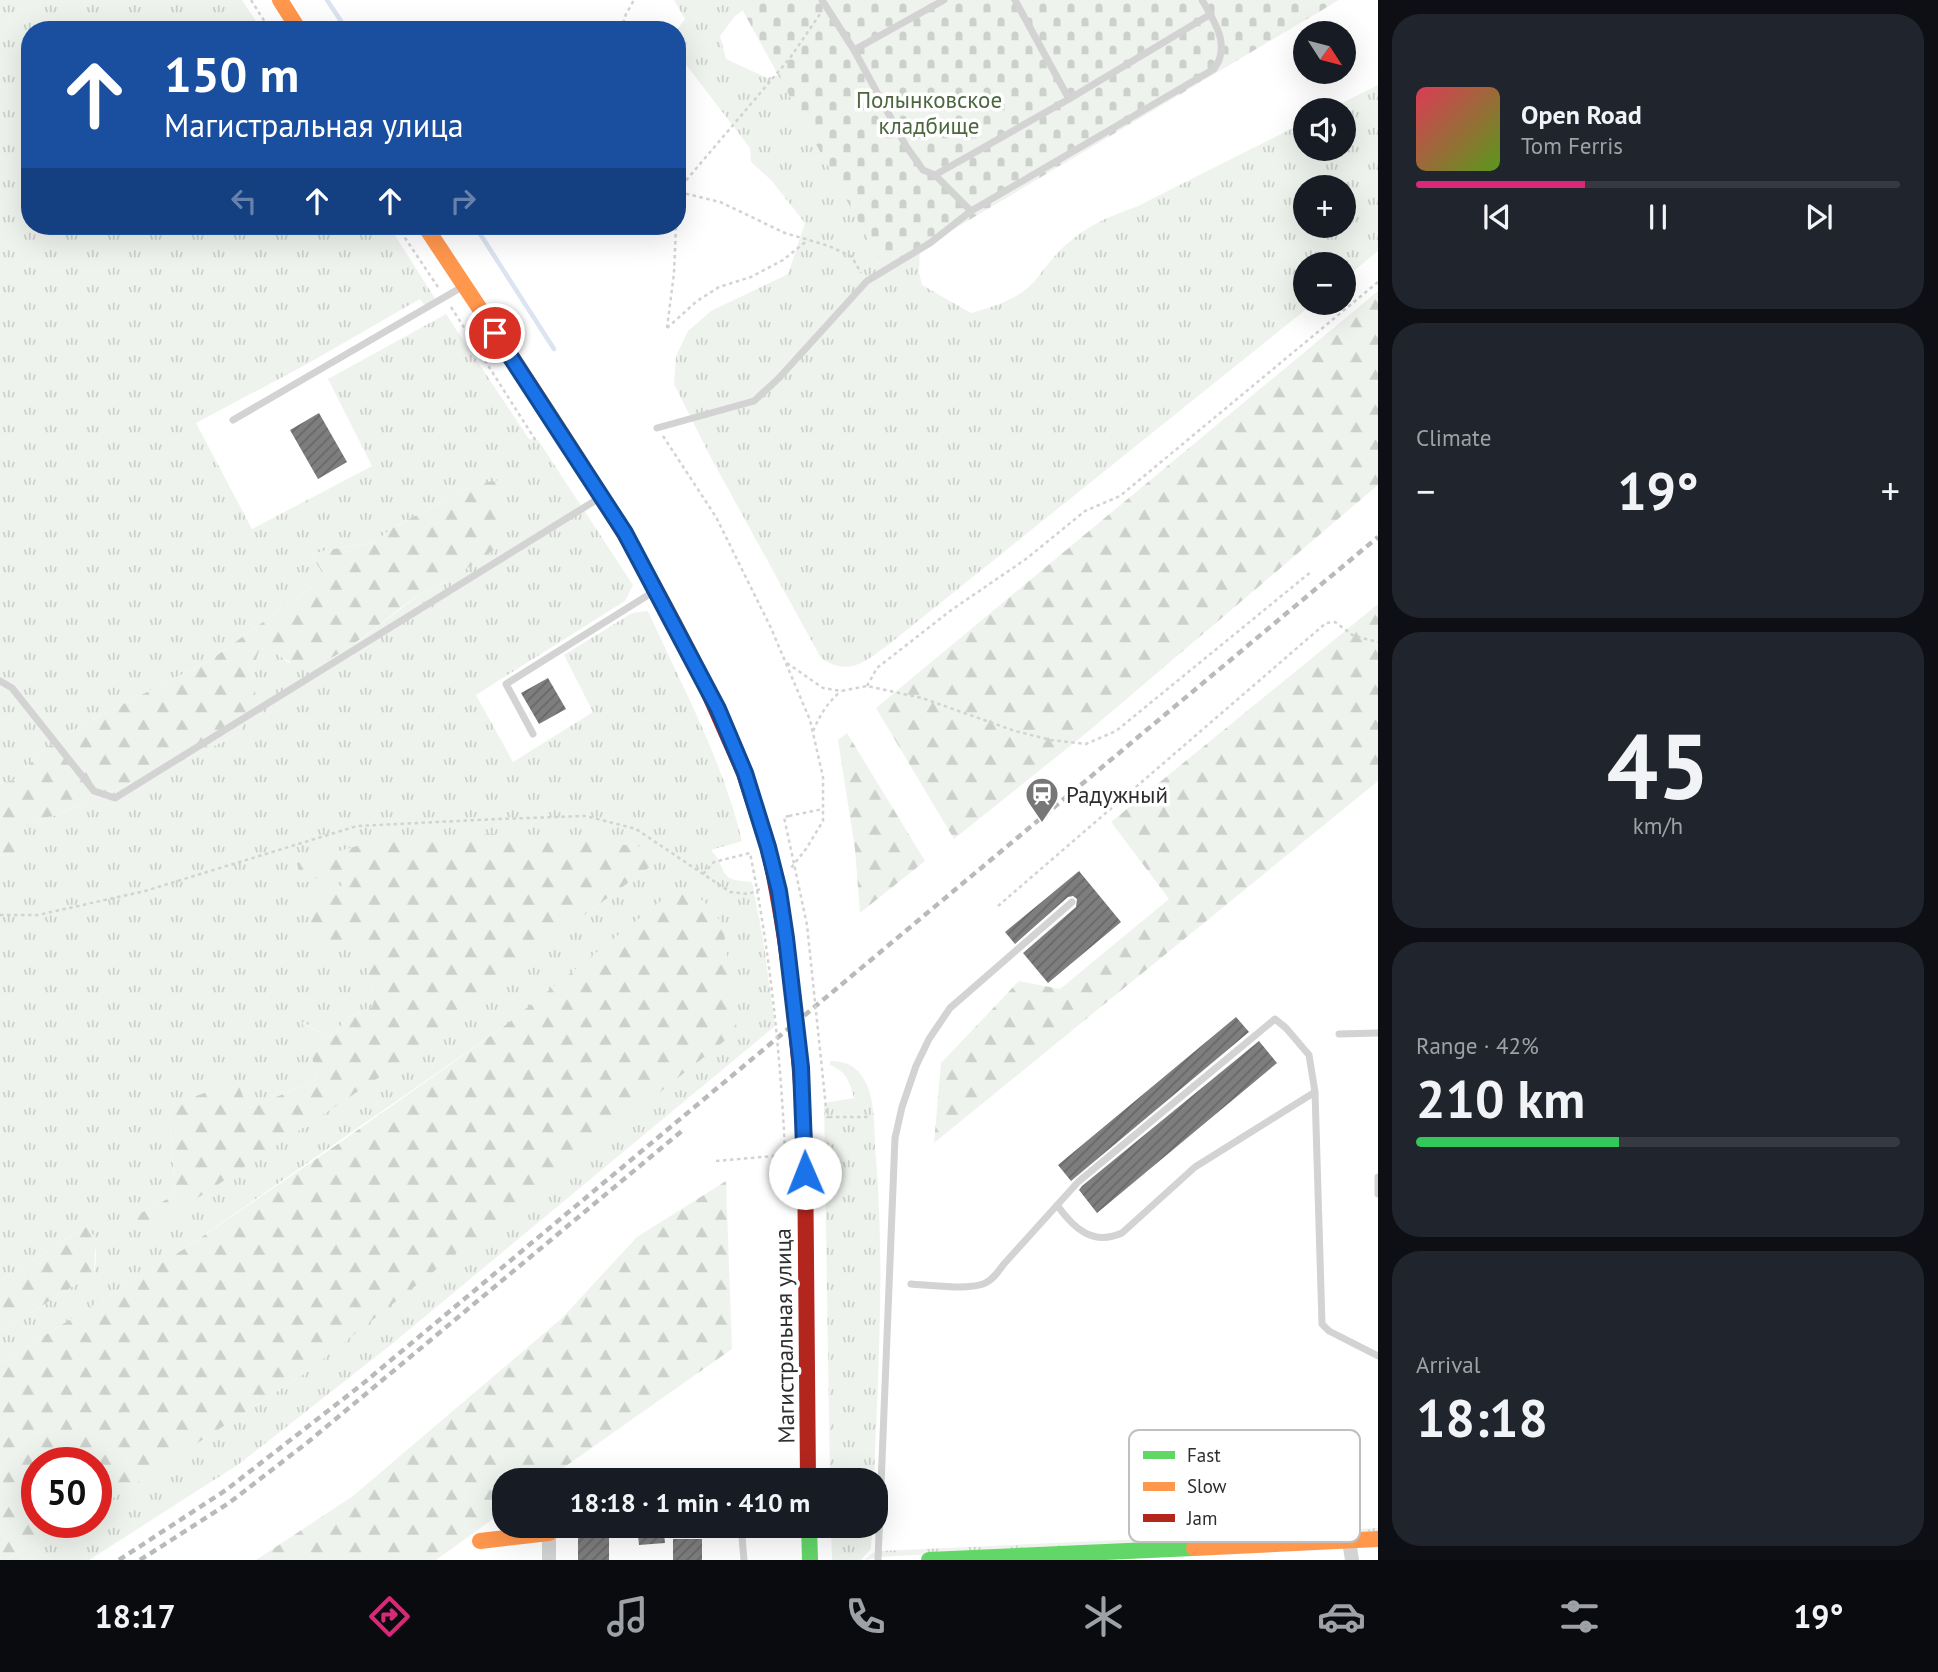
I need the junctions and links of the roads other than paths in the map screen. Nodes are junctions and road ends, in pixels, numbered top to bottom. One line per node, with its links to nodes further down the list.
1 (280, 0): 7 (main road)
2 (944, 0): 8 (lane)
3 (1014, 0): 9 (lane)
4 (1202, 0): 6 (lane)
5 (825, 3): 8 (lane)
6 (1211, 14): 9 (lane); 11 (lane)
7 (293, 21)
8 (854, 50): 10 (lane)
9 (1069, 99): 10 (lane)
10 (934, 175): 11 (lane)
11 (971, 211): 15 (lane)
12 (431, 235): 13 (main road)
13 (464, 286): 14 (lane); 16 (main road)
14 (233, 420)
15 (657, 428)
16 (602, 497): 17 (main road); 18 (lane)
17 (656, 590): 19 (lane); 29 (main road, Магистральная улица, bridge)
18 (0, 681)
19 (533, 734)
20 (1072, 902): 42 (lane)
21 (1378, 1033): 22 (lane)
22 (1339, 1034)
23 (1315, 1092): 26 (lane); 26 (lane); 28 (lane)
24 (1378, 1177): 25 (lane)
25 (1378, 1194)
26 (1057, 1205): 27 (lane)
27 (911, 1284)
28 (1378, 1356)
29 (808, 1468)
30 (499, 1538): 36 (main road)
31 (549, 1538): 39 (street)
32 (742, 1538): 40 (lane)
33 (809, 1538): 41 (main road)
34 (1378, 1539): 35 (main road)
35 (1360, 1540)
36 (480, 1541)
37 (1327, 1542): 43 (main road)
38 (1349, 1542): 44 (street)
39 (549, 1560)
40 (744, 1560)
41 (810, 1560)
42 (878, 1560)
43 (929, 1560)
44 (1352, 1560)

